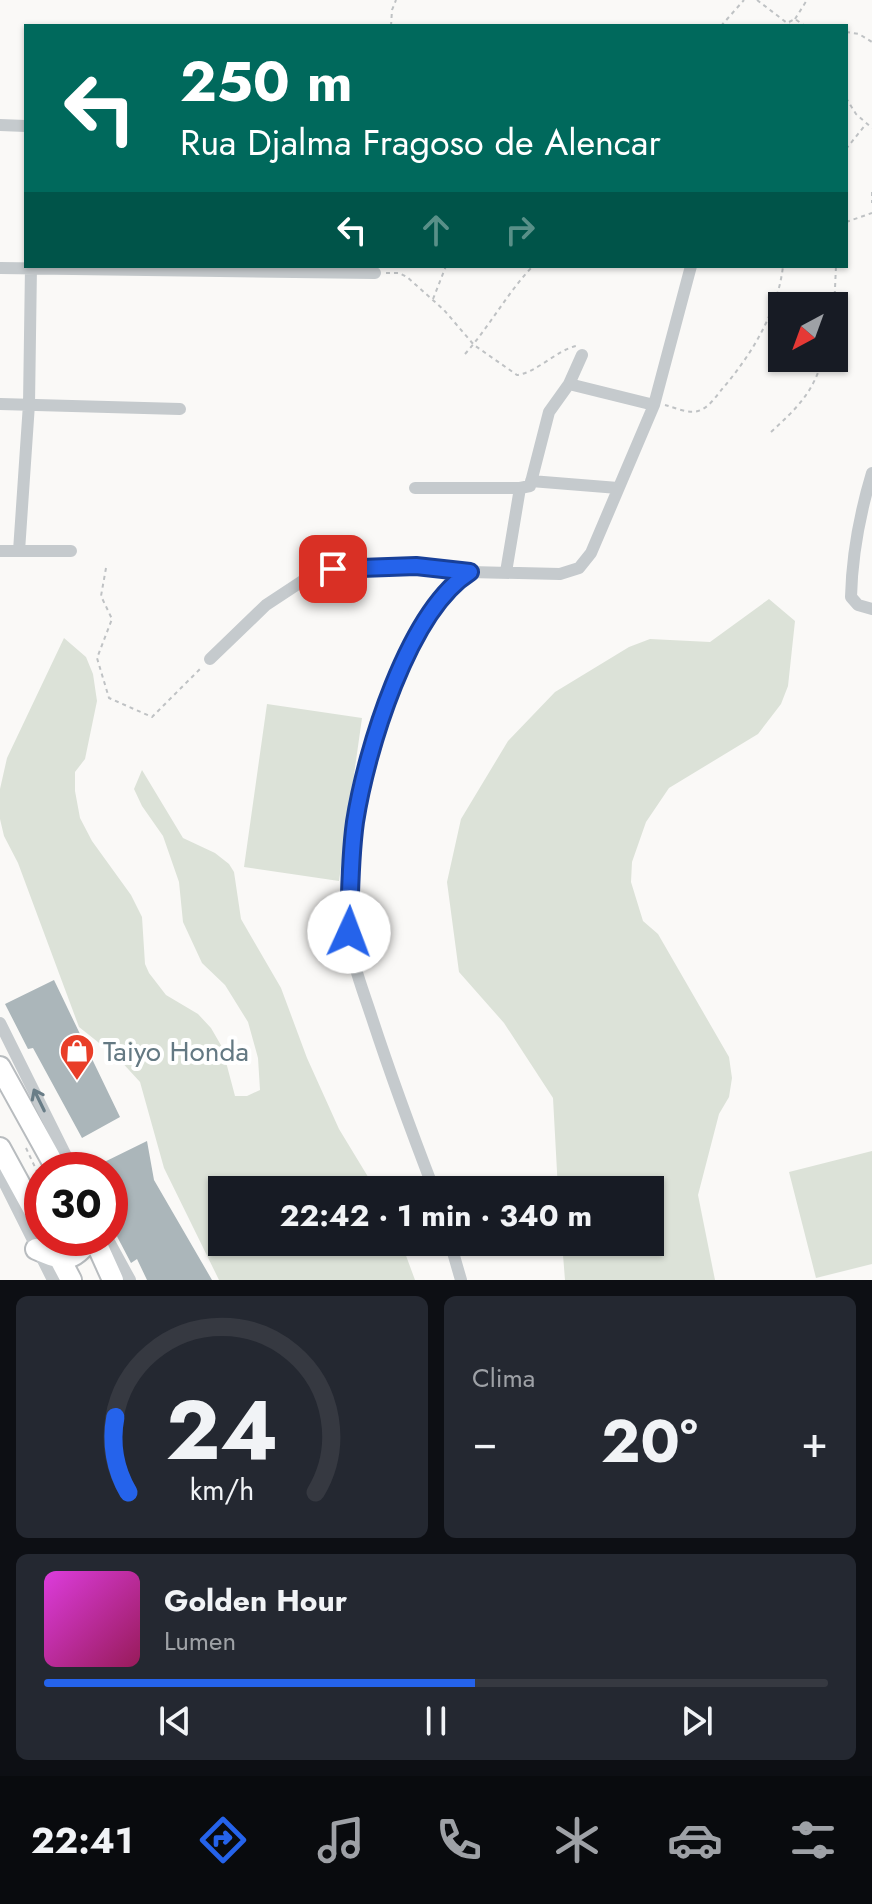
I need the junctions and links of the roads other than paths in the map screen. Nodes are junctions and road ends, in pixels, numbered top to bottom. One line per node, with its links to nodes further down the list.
1 (0, 125): 2 (street)
2 (24, 126)
3 (24, 267): 4 (street)
4 (0, 268)
5 (31, 268): 13 (street)
6 (323, 268): 8 (street)
7 (690, 268): 11 (street)
8 (377, 273)
9 (582, 355): 10 (street)
10 (569, 384): 11 (street); 16 (street)
11 (654, 403): 19 (street)
12 (0, 404): 13 (street)
13 (29, 404): 14 (street); 21 (street)
14 (180, 409)
15 (872, 473): 25 (street)
16 (531, 481): 18 (street); 19 (street)
17 (415, 488): 18 (street)
18 (520, 488): 24 (street)
19 (618, 488): 24 (street)
20 (0, 551): 21 (street)
21 (19, 551): 22 (street)
22 (71, 551)
23 (470, 572): 24 (street); 26 (street); 33 (street)
24 (506, 572)
25 (872, 609)
26 (210, 659)
27 (0, 1023): 31 (street, one-way to 27)
28 (0, 1067): 30 (highway)
29 (0, 1148): 34 (highway)
30 (47, 1152)
31 (64, 1152)
32 (0, 1175): 35 (street)
33 (429, 1176)
34 (24, 1192)
35 (24, 1214)
36 (46, 1256): 43 (street)
37 (56, 1256): 42 (highway)
38 (77, 1256): 42 (highway)
39 (102, 1256): 45 (highway)
40 (117, 1256): 46 (street)
41 (454, 1256): 47 (street)
42 (61, 1260): 44 (highway)
43 (53, 1280)
44 (71, 1280)
45 (113, 1280)
46 (130, 1280)
47 (461, 1280)

